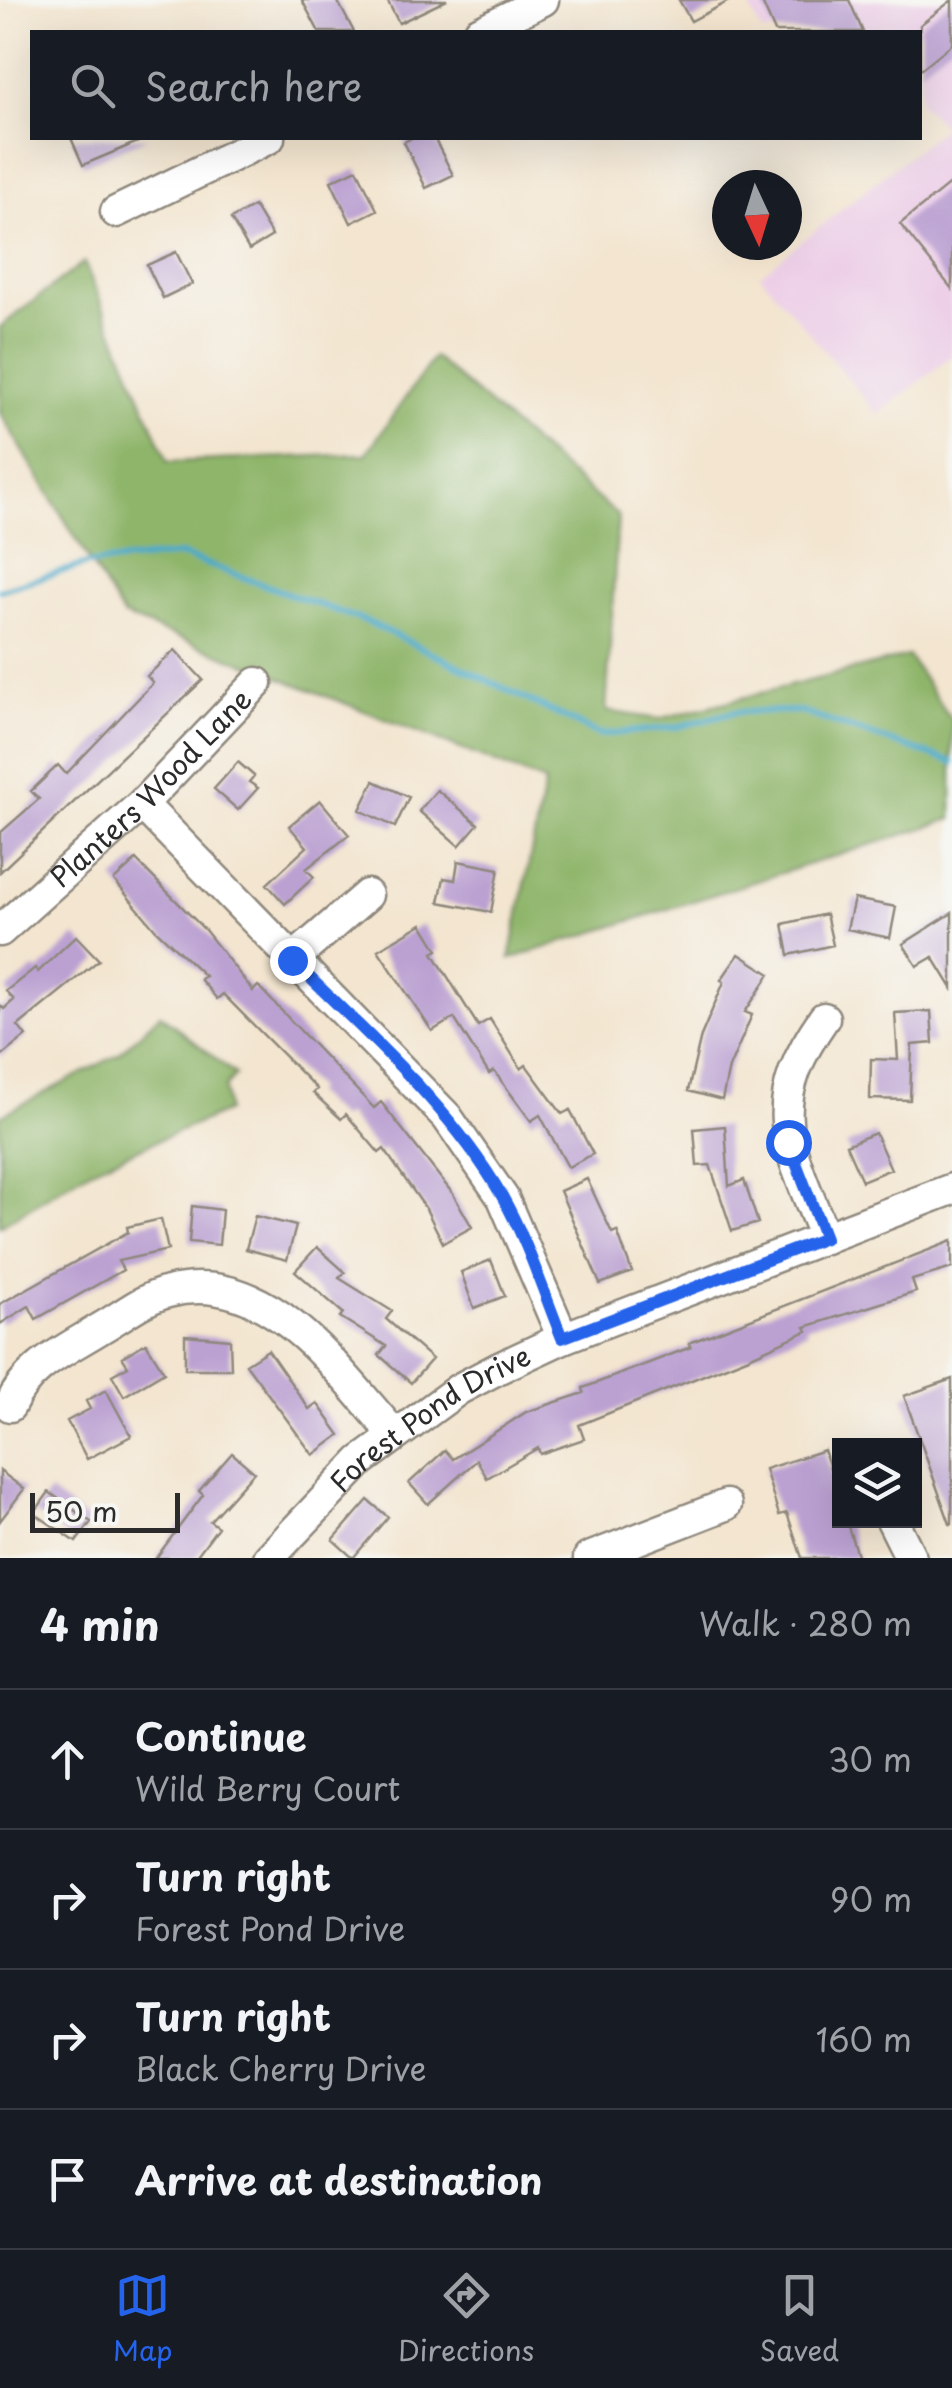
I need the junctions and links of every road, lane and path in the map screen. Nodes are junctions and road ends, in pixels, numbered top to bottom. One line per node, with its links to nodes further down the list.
1 (543, 0): 2 (street)
2 (483, 30)
3 (265, 140): 4 (street)
4 (116, 212)
5 (257, 683): 6 (street, Planters Wood Lane)
6 (142, 804): 8 (street, Planters Wood Lane); 9 (street)
7 (367, 895): 9 (street)
8 (0, 932)
9 (292, 960): 13 (street)
10 (824, 1018): 12 (street)
11 (952, 1188): 12 (street, Forest Pond Drive)
12 (825, 1238): 13 (street, Forest Pond Drive)
13 (562, 1338): 15 (street, Forest Pond Drive)
14 (10, 1406): 15 (street)
15 (394, 1434): 18 (street, Forest Pond Drive)
16 (726, 1505): 19 (street)
17 (896, 1528): 20 (street)
18 (269, 1558)
19 (589, 1558)
20 (912, 1558)

